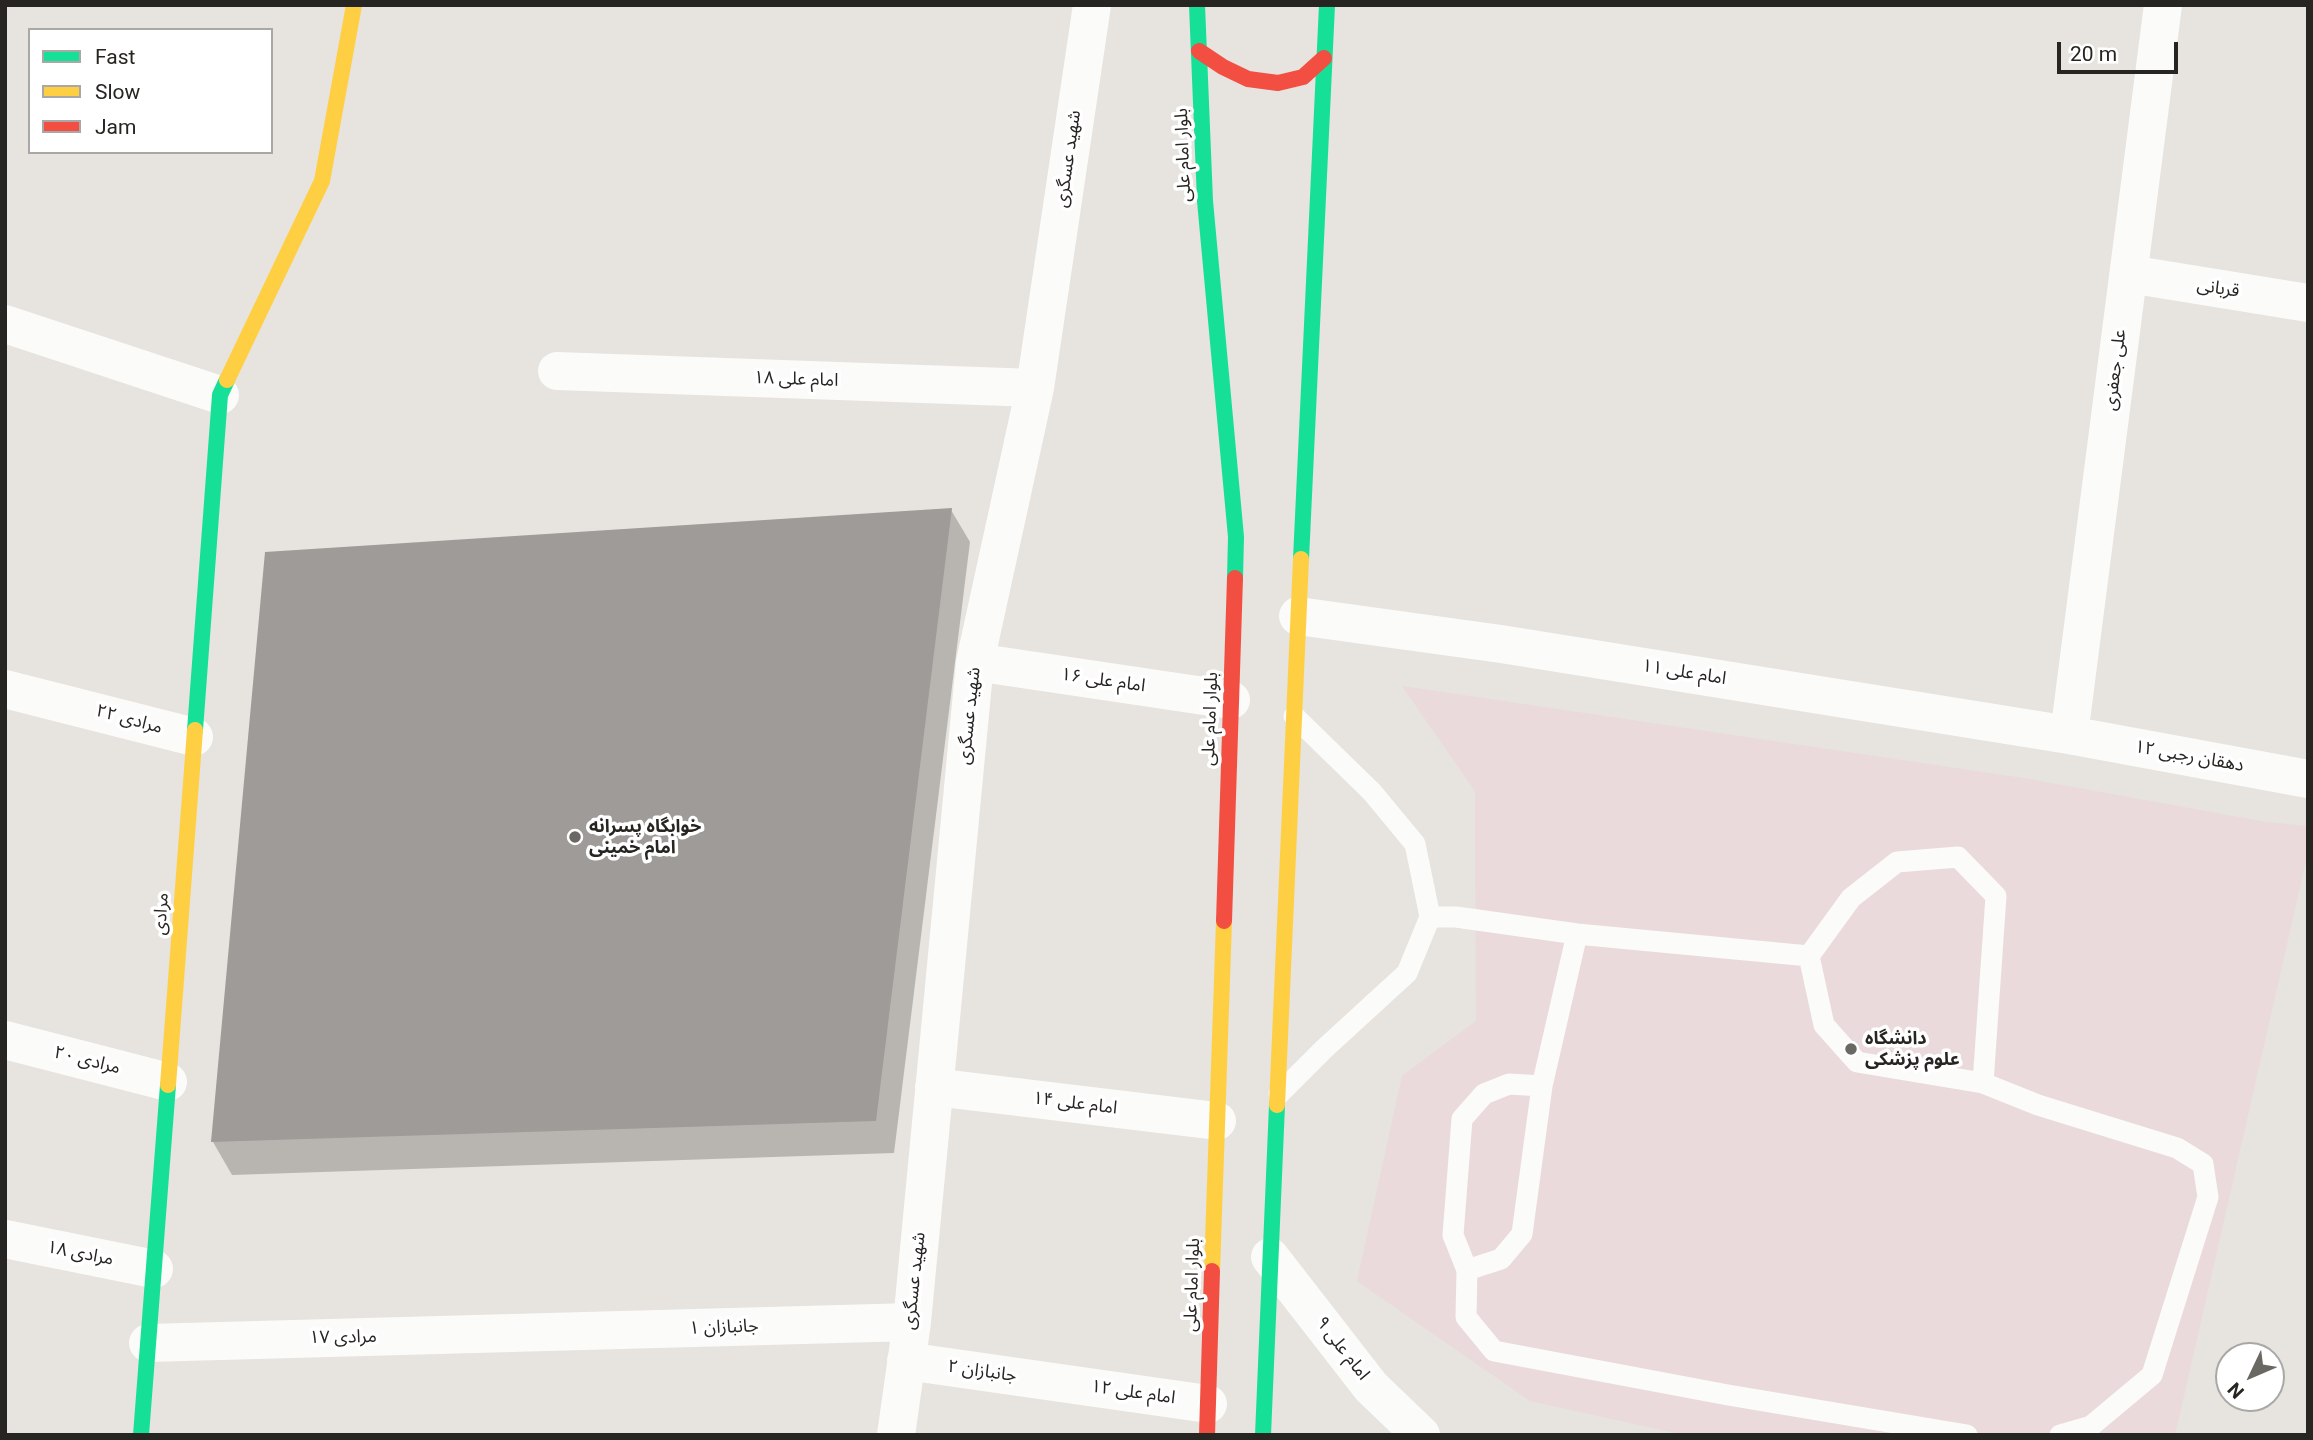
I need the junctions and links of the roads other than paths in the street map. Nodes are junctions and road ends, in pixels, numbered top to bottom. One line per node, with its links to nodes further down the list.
1 (354, 5): 13 (main road)
2 (1092, 5): 12 (street, شهید عسگری)
3 (1197, 5): 6 (main road, بلوار امام علی)
4 (1327, 5): 7 (main road)
5 (2163, 5): 8 (street, علی جعفری)
6 (1199, 51): 7 (main road); 17 (main road, بلوار امام علی)
7 (1324, 58): 14 (main road)
8 (2129, 274): 9 (street, قربانی); 19 (street, علی جعفری)
9 (2308, 303)
10 (6, 329): 13 (street)
11 (557, 371): 12 (street, امام علی ۱۸)
12 (1035, 388): 15 (street, شهید عسگری)
13 (220, 396): 20 (main road, مرادی)
14 (1298, 616): 18 (main road); 19 (street, امام علی ۱۱)
15 (975, 662): 17 (street, امام علی ۱۶); 29 (street, شهید عسگری)
16 (5, 689): 20 (street, مرادی ۲۲)
17 (1231, 700): 31 (main road, بلوار امام علی)
18 (1294, 716): 22 (lane); 30 (main road)
19 (2069, 735): 21 (street, دهقان رجبی ۱۲)
20 (194, 737): 26 (main road, مرادی)
21 (2308, 779)
22 (1430, 917): 23 (lane); 30 (lane)
23 (1577, 934): 24 (lane); 28 (lane)
24 (1809, 956): 27 (lane); 27 (lane)
25 (5, 1040): 26 (street, مرادی ۲۰)
26 (168, 1082): 34 (main road, مرادی)
27 (1983, 1083): 47 (lane)
28 (1542, 1086): 35 (lane); 35 (lane)
29 (934, 1087): 31 (street, امام علی ۱۴); 36 (street, شهید عسگری)
30 (1277, 1096): 33 (main road)
31 (1217, 1121): 41 (main road, بلوار امام علی)
32 (5, 1240): 34 (street, مرادی ۱۸)
33 (1270, 1257): 44 (main road); 45 (street, امام علی ۹)
34 (154, 1269): 38 (main road, مرادی)
35 (1467, 1270): 46 (lane)
36 (912, 1322): 37 (street, جانبازان ۱); 39 (street, شهید عسگری)
37 (537, 1333): 38 (street, مرادی ۱۷)
38 (148, 1343): 42 (main road, مرادی)
39 (906, 1361): 40 (street, جانبازان ۲); 43 (street, شهید عسگری)
40 (1057, 1383): 41 (street, امام علی ۱۲)
41 (1207, 1419)
42 (141, 1435)
43 (896, 1435)
44 (1263, 1435)
45 (1421, 1435)
46 (1967, 1435)
47 (2060, 1435)

